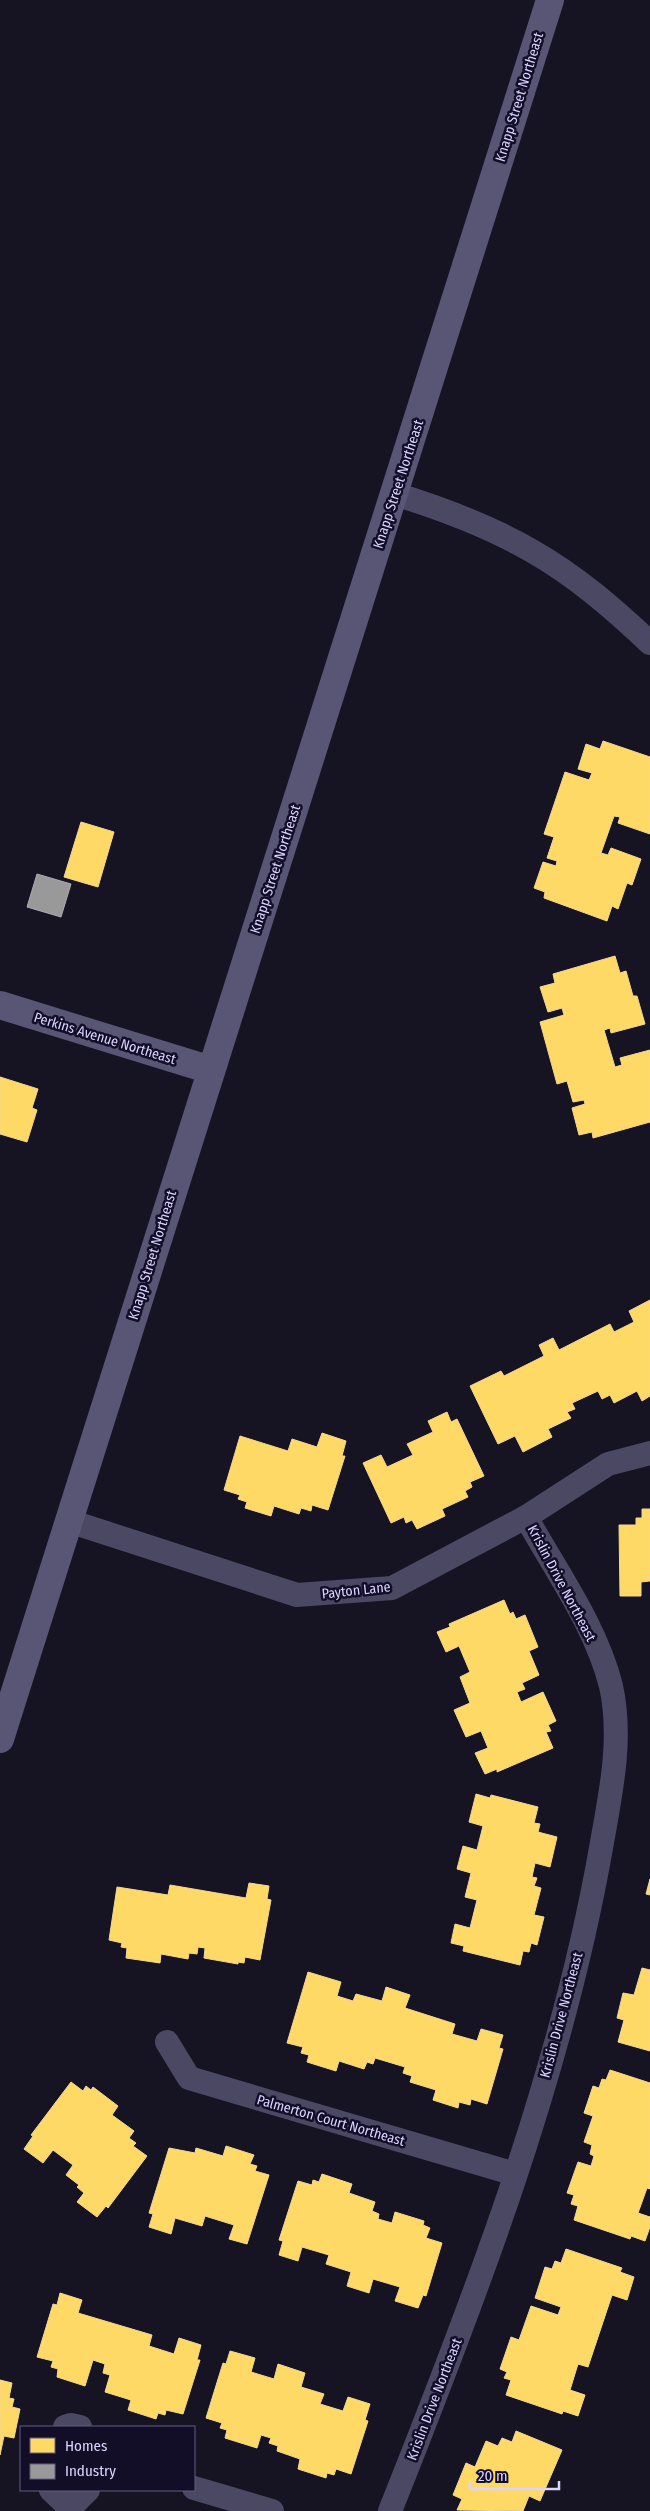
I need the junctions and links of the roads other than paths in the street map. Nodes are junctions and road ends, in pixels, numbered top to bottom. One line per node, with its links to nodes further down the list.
1 (550, 0): 2 (main road, Knapp Street Northeast)
2 (394, 494): 3 (street); 5 (main road, Knapp Street Northeast)
3 (650, 643)
4 (0, 1005): 5 (main road, Perkins Avenue Northeast)
5 (211, 1070): 8 (main road, Knapp Street Northeast)
6 (650, 1453): 7 (street, Payton Lane)
7 (526, 1517): 8 (street, Payton Lane); 11 (street, Krislin Drive Northeast)
8 (69, 1521): 9 (main road, Knapp Street Northeast)
9 (0, 1739)
10 (167, 2042): 11 (street, Palmerton Court Northeast)
11 (515, 2174): 17 (street, Krislin Drive Northeast)
12 (195, 2488): 16 (street)
13 (52, 2491): 15 (street)
14 (87, 2491): 15 (street)
15 (68, 2509)
16 (272, 2511)
17 (390, 2511)

